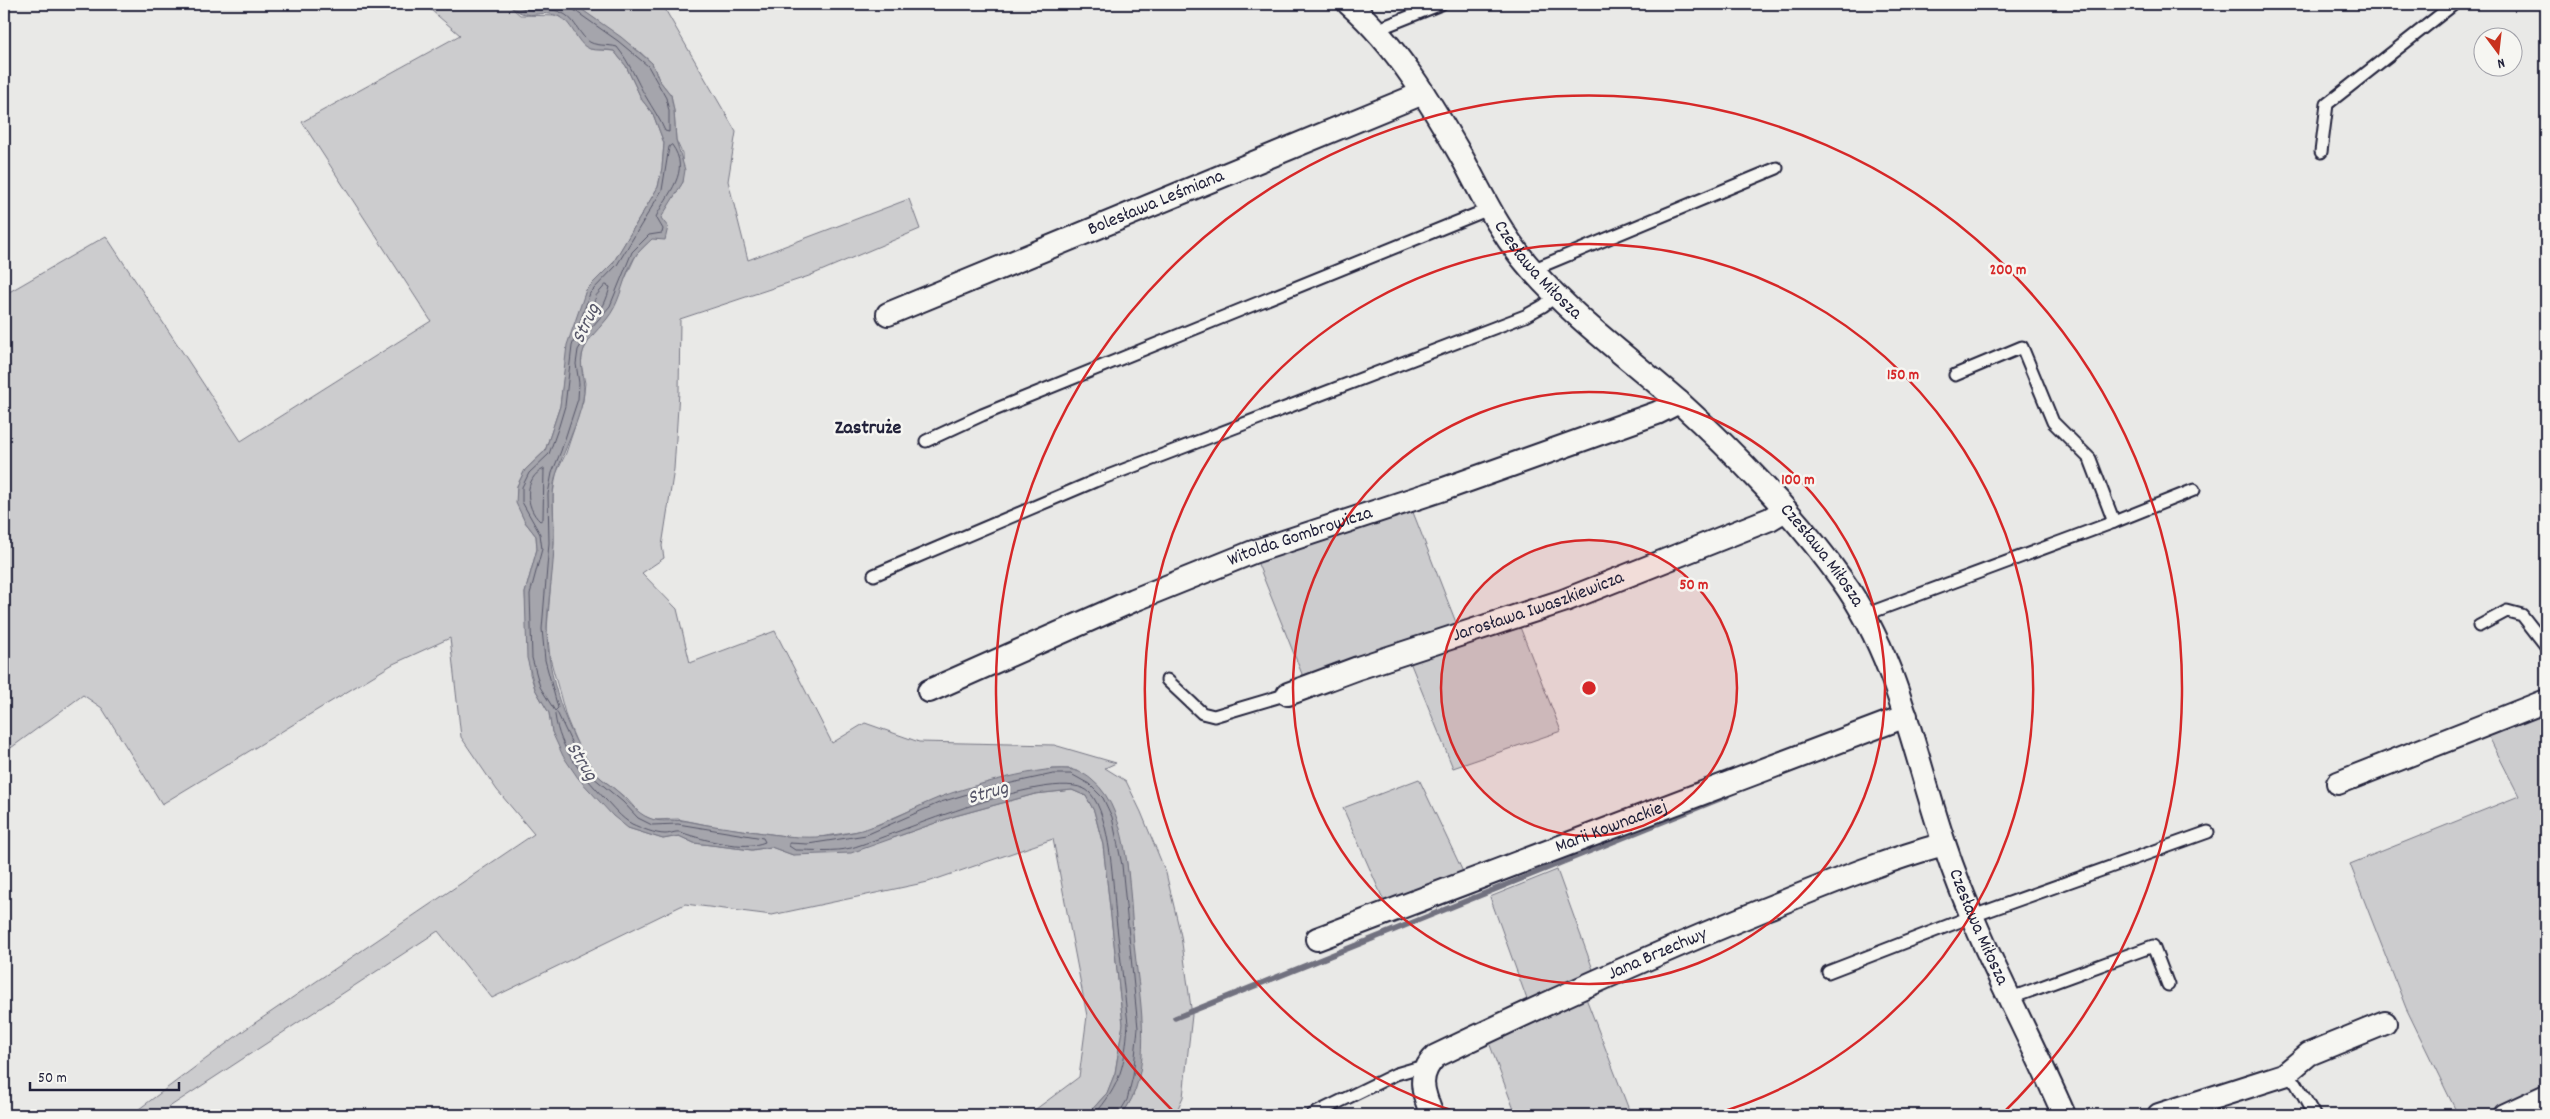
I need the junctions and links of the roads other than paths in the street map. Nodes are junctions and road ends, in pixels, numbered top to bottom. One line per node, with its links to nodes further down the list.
1 (1349, 4): 4 (street, Czesława Miłosza)
2 (1440, 4): 4 (lane)
3 (2454, 4): 6 (lane)
4 (1376, 30): 5 (street, Czesława Miłosza)
5 (1423, 93): 8 (street, Czesława Miłosza); 11 (street, Bolesława Leśmiana)
6 (2321, 152)
7 (1777, 168): 9 (lane)
8 (1489, 210): 9 (street, Czesława Miłosza); 14 (lane)
9 (1532, 270): 10 (street, Czesława Miłosza)
10 (1557, 295): 13 (street, Czesława Miłosza); 18 (lane)
11 (888, 314)
12 (1955, 374): 17 (lane)
13 (1679, 402): 16 (street, Czesława Miłosza); 23 (street, Witolda Gombrowicza)
14 (926, 441)
15 (2194, 490): 17 (lane)
16 (1785, 510): 19 (street, Czesława Miłosza); 24 (street, Jarosława Iwaszkiewicza)
17 (2114, 522): 19 (lane)
18 (874, 575)
19 (1864, 614): 26 (street, Czesława Miłosza)
20 (2479, 626): 21 (lane)
21 (2546, 646)
22 (1167, 680): 24 (lane)
23 (929, 691)
24 (1288, 694)
25 (2546, 701): 27 (street)
26 (1906, 716): 29 (street, Czesława Miłosza); 31 (street, Marii Kownackiej)
27 (2338, 783)
28 (2208, 832): 30 (lane)
29 (1944, 844): 30 (street, Czesława Miłosza); 36 (street, Jana Brzechwy)
30 (1973, 916): 32 (lane); 34 (street, Czesława Miłosza)
31 (1318, 939)
32 (1828, 972)
33 (2168, 985): 34 (lane)
34 (2011, 998): 41 (street, Czesława Miłosza)
35 (2385, 1023): 37 (street)
36 (1427, 1065): 39 (lane); 40 (street)
37 (2284, 1075): 42 (street); 43 (lane)
38 (2546, 1096): 44 (street)
39 (1312, 1115)
40 (1432, 1115)
41 (2064, 1115)
42 (2160, 1115)
43 (2314, 1115)
44 (2505, 1115)

